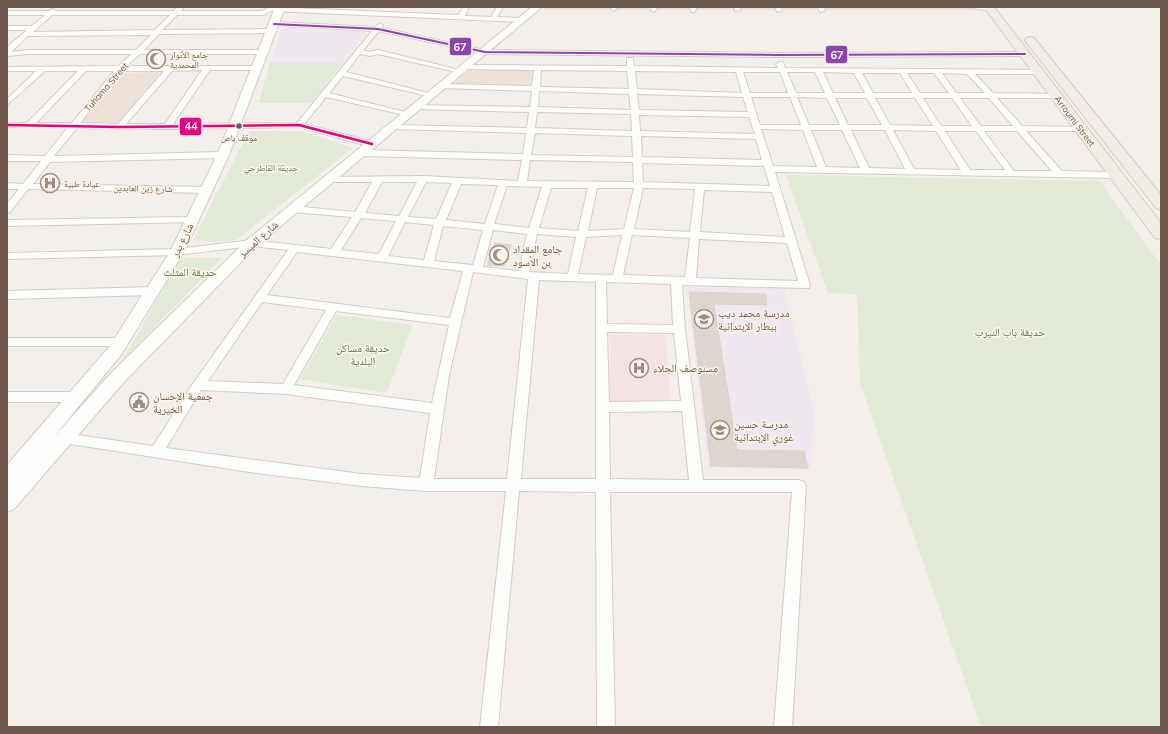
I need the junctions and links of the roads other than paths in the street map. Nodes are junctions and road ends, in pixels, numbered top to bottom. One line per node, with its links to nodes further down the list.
1 (57, 7): 16 (street)
2 (181, 7): 18 (street, Tuhama Street)
3 (263, 7): 13 (street)
4 (359, 7): 17 (street)
5 (394, 7): 19 (street)
6 (429, 7): 20 (street)
7 (466, 7): 21 (street)
8 (500, 7): 22 (street)
9 (538, 7): 23 (main road, شارع الميسر)
10 (974, 7): 11 (street)
11 (989, 7): 38 (main road, Arroumi Street)
12 (1004, 7): 122 (main road, Arroumi Street)
13 (277, 9): 14 (street); 18 (street); 24 (main road, شارع بدر)
14 (320, 9): 17 (street)
15 (7, 13): 16 (street)
16 (50, 13): 18 (street); 26 (street)
17 (354, 13): 19 (street)
18 (174, 14): 28 (street, Tuhama Street)
19 (388, 14): 20 (street); 27 (street)
20 (423, 16): 21 (street)
21 (460, 18): 22 (street)
22 (493, 19): 23 (street)
23 (522, 20): 34 (main road, شارع الميسر)
24 (272, 27): 27 (street); 28 (street); 32 (main road, شارع بدر)
25 (7, 28): 26 (street)
26 (34, 28): 29 (street)
27 (378, 29): 33 (street); 34 (street)
28 (158, 31): 29 (street); 36 (street, Tuhama Street)
29 (25, 36): 30 (street); 35 (street)
30 (7, 38)
31 (775, 51): 37 (street); 38 (street); 50 (street)
32 (262, 52): 36 (street); 41 (main road, شارع بدر)
33 (358, 52): 48 (street); 57 (street)
34 (485, 52): 37 (street); 48 (main road, شارع الميسر)
35 (7, 53): 36 (street)
36 (137, 53): 45 (street, Tuhama Street)
37 (629, 53): 43 (street)
38 (1025, 54): 56 (main road, Arroumi Street)
39 (44, 68): 40 (street); 44 (street); 70 (street)
40 (85, 68): 45 (street); 76 (street)
41 (256, 68): 47 (street); 79 (main road, شارع بدر)
42 (538, 68): 43 (street); 48 (street); 58 (street)
43 (631, 68): 49 (street); 60 (street)
44 (7, 69)
45 (119, 69): 46 (street); 77 (street, Tuhama Street)
46 (169, 69): 47 (street); 80 (street)
47 (207, 69): 81 (street)
48 (463, 69): 59 (main road, شارع الميسر)
49 (739, 70): 50 (street); 62 (street)
50 (783, 70): 51 (street); 63 (street)
51 (818, 70): 52 (street); 64 (street)
52 (857, 71): 53 (street); 65 (street)
53 (902, 71): 54 (street); 66 (street)
54 (936, 72): 55 (street); 67 (street)
55 (970, 72): 56 (street); 68 (street)
56 (1038, 72): 69 (main road, Arroumi Street)
57 (341, 73): 59 (street); 61 (street)
58 (535, 89): 59 (street); 60 (street); 72 (street)
59 (437, 90): 71 (main road, شارع الميسر)
60 (632, 92): 62 (street); 73 (street)
61 (326, 95): 71 (street); 78 (street)
62 (747, 95): 63 (street); 74 (street)
63 (793, 95): 64 (street); 84 (street)
64 (830, 95): 65 (street); 85 (street)
65 (870, 96): 66 (street); 86 (street)
66 (917, 96): 67 (street); 87 (street)
67 (954, 96): 68 (street); 88 (street)
68 (991, 96): 69 (street); 89 (street)
69 (1056, 96): 90 (main road, Arroumi Street)
70 (7, 103)
71 (413, 111): 72 (street); 82 (main road, شارع الميسر)
72 (534, 111): 73 (street); 91 (street)
73 (635, 112): 74 (street); 92 (street)
74 (753, 115): 83 (street)
75 (7, 125): 76 (street)
76 (29, 125): 77 (street)
77 (73, 125): 80 (street); 98 (street, Tuhama Street)
78 (299, 125): 79 (street); 94 (street)
79 (233, 126): 81 (street); 95 (main road, شارع بدر)
80 (120, 127): 81 (street)
81 (167, 127)
82 (392, 127): 91 (street); 94 (main road, شارع الميسر)
83 (757, 127): 84 (street); 93 (street)
84 (806, 127): 85 (street); 101 (street)
85 (845, 128): 86 (street); 102 (street)
86 (888, 128): 87 (street); 103 (street)
87 (938, 128): 88 (street); 104 (street)
88 (978, 128): 89 (street); 105 (street)
89 (1020, 129): 90 (street); 106 (street)
90 (1081, 129): 107 (main road, Arroumi Street)
91 (531, 131): 92 (street); 96 (street)
92 (636, 134): 93 (street); 99 (street)
93 (760, 137): 100 (street)
94 (367, 148): 96 (street); 108 (main road, شارع الميسر)
95 (223, 154): 98 (street); 121 (main road, شارع بدر)
96 (527, 157): 99 (street); 113 (street)
97 (7, 158): 98 (street)
98 (46, 159): 117 (street, Tuhama Street)
99 (637, 159): 100 (street); 115 (street)
100 (768, 166): 101 (street); 120 (street)
101 (824, 170): 102 (street)
102 (866, 171): 103 (street)
103 (911, 172): 104 (street)
104 (967, 172): 105 (street)
105 (1011, 173): 106 (street)
106 (1059, 174): 107 (street)
107 (1117, 175): 134 (main road, Arroumi Street)
108 (330, 179): 110 (street); 123 (main road, شارع الميسر)
109 (423, 179): 110 (street); 111 (street); 126 (street)
110 (378, 180): 125 (street)
111 (458, 181): 112 (street); 129 (street)
112 (504, 182): 113 (street); 130 (street)
113 (522, 184): 114 (street)
114 (547, 185): 118 (street); 131 (street)
115 (639, 185): 118 (street); 119 (street); 132 (street)
116 (7, 186): 117 (street, شارع زين العابدين)
117 (27, 186): 121 (street, شارع زين العابدين); 124 (street, Tuhama Street)
118 (593, 187): 133 (street)
119 (700, 187): 120 (street); 135 (street)
120 (776, 189): 136 (street)
121 (207, 190): 127 (main road, شارع بدر)
122 (1161, 205)
123 (292, 209): 125 (street); 137 (main road, شارع الميسر)
124 (7, 210)
125 (359, 214): 126 (street); 140 (street)
126 (401, 219): 129 (street); 142 (street)
127 (192, 220): 128 (street); 139 (main road, شارع بدر)
128 (7, 223)
129 (439, 224): 130 (street); 143 (street)
130 (489, 226): 131 (street); 144 (street)
131 (533, 231): 133 (street); 145 (street)
132 (628, 232): 133 (street); 135 (street); 148 (street)
133 (581, 234): 146 (street)
134 (1161, 234)
135 (695, 235): 136 (street); 150 (street)
136 (791, 240): 150 (street)
137 (252, 243): 138 (street); 139 (street); 167 (main road, شارع الميسر)
138 (294, 249): 140 (street); 153 (street)
139 (177, 252): 141 (street); 151 (main road, شارع بدر)
140 (334, 252): 142 (street)
141 (7, 256)
142 (382, 258): 143 (street)
143 (428, 264): 144 (street)
144 (473, 269): 145 (street); 155 (street)
145 (528, 275): 146 (street); 171 (street)
146 (572, 277): 147 (street)
147 (601, 278): 148 (street); 156 (street)
148 (617, 279): 149 (street)
149 (676, 281): 150 (street); 157 (street)
150 (690, 281)
151 (153, 291): 152 (street); 159 (main road, شارع بدر)
152 (7, 295)
153 (258, 298): 154 (street); 160 (street)
154 (334, 306): 155 (street); 161 (street)
155 (454, 322): 166 (street)
156 (601, 328): 157 (street); 165 (street)
157 (679, 329): 164 (street)
158 (7, 342): 159 (street)
159 (121, 342): 163 (main road, شارع بدر)
160 (198, 385): 161 (street); 168 (street)
161 (286, 389): 166 (street)
162 (7, 397): 163 (street)
163 (77, 397): 169 (main road, شارع بدر)
164 (688, 406): 165 (street); 173 (street)
165 (602, 407): 172 (street)
166 (436, 409): 170 (street)
167 (64, 438): 168 (street); 174 (main road, شارع الميسر)
168 (156, 452): 170 (street)
169 (7, 479)
170 (426, 485): 171 (street)
171 (513, 486): 172 (street); 175 (street)
172 (603, 486): 173 (street); 176 (street)
173 (697, 486): 177 (street)
174 (7, 503)
175 (489, 727)
176 (606, 727)
177 (783, 727)

